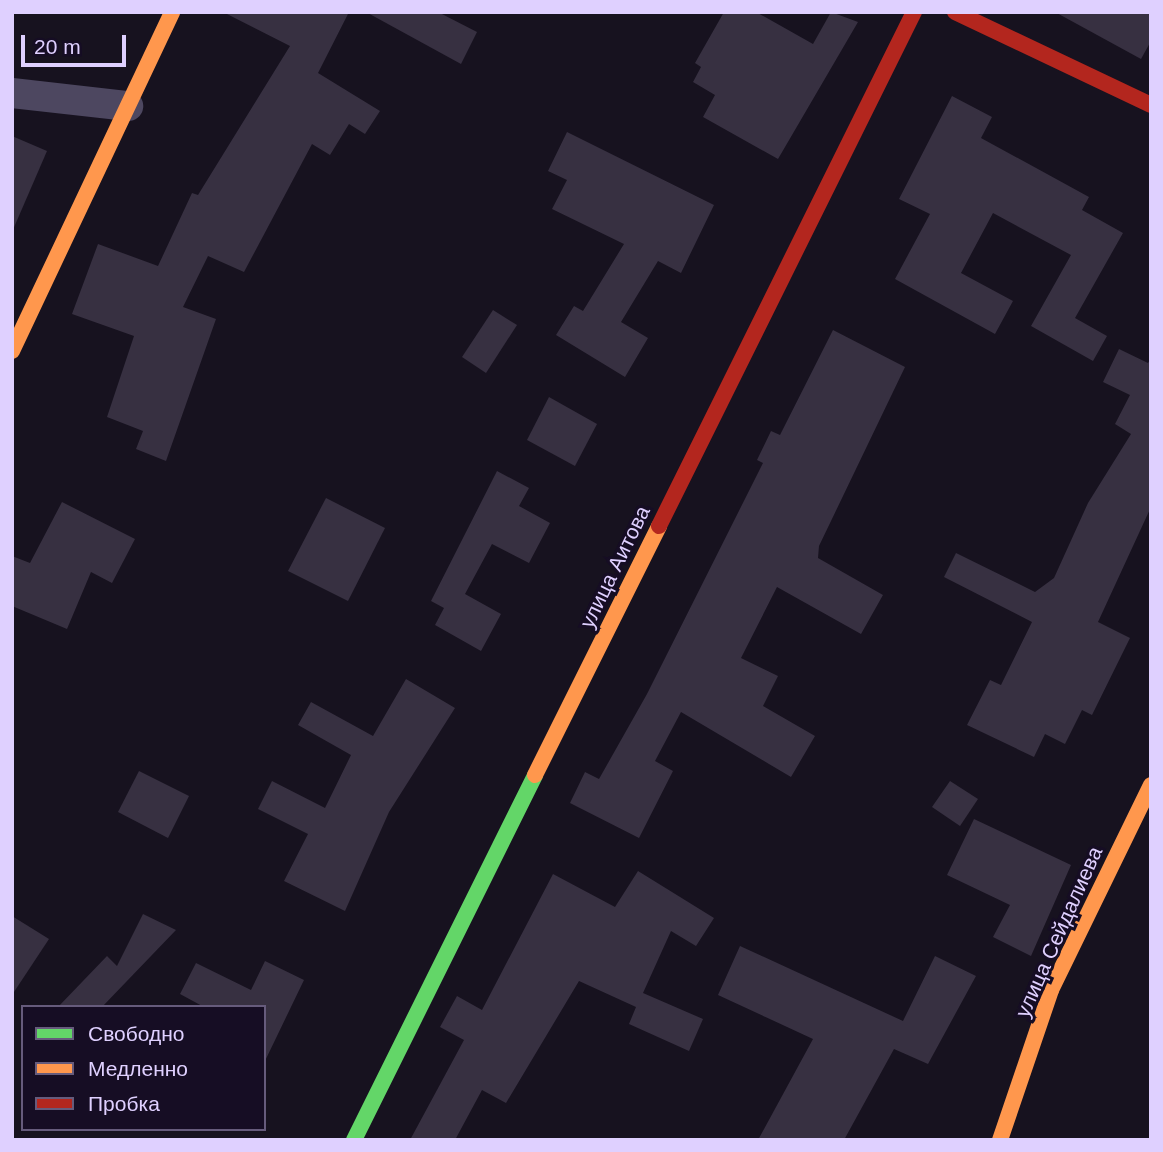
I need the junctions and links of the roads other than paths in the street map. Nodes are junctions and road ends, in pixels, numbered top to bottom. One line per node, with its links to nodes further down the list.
1 (172, 12): 6 (street)
2 (914, 12): 9 (street, улица Аитова)
3 (955, 12): 5 (street)
4 (12, 93): 6 (street)
5 (1151, 105)
6 (128, 106): 7 (street)
7 (12, 351)
8 (1151, 785): 10 (street, улица Сейдалиева)
9 (354, 1140)
10 (1000, 1140)

